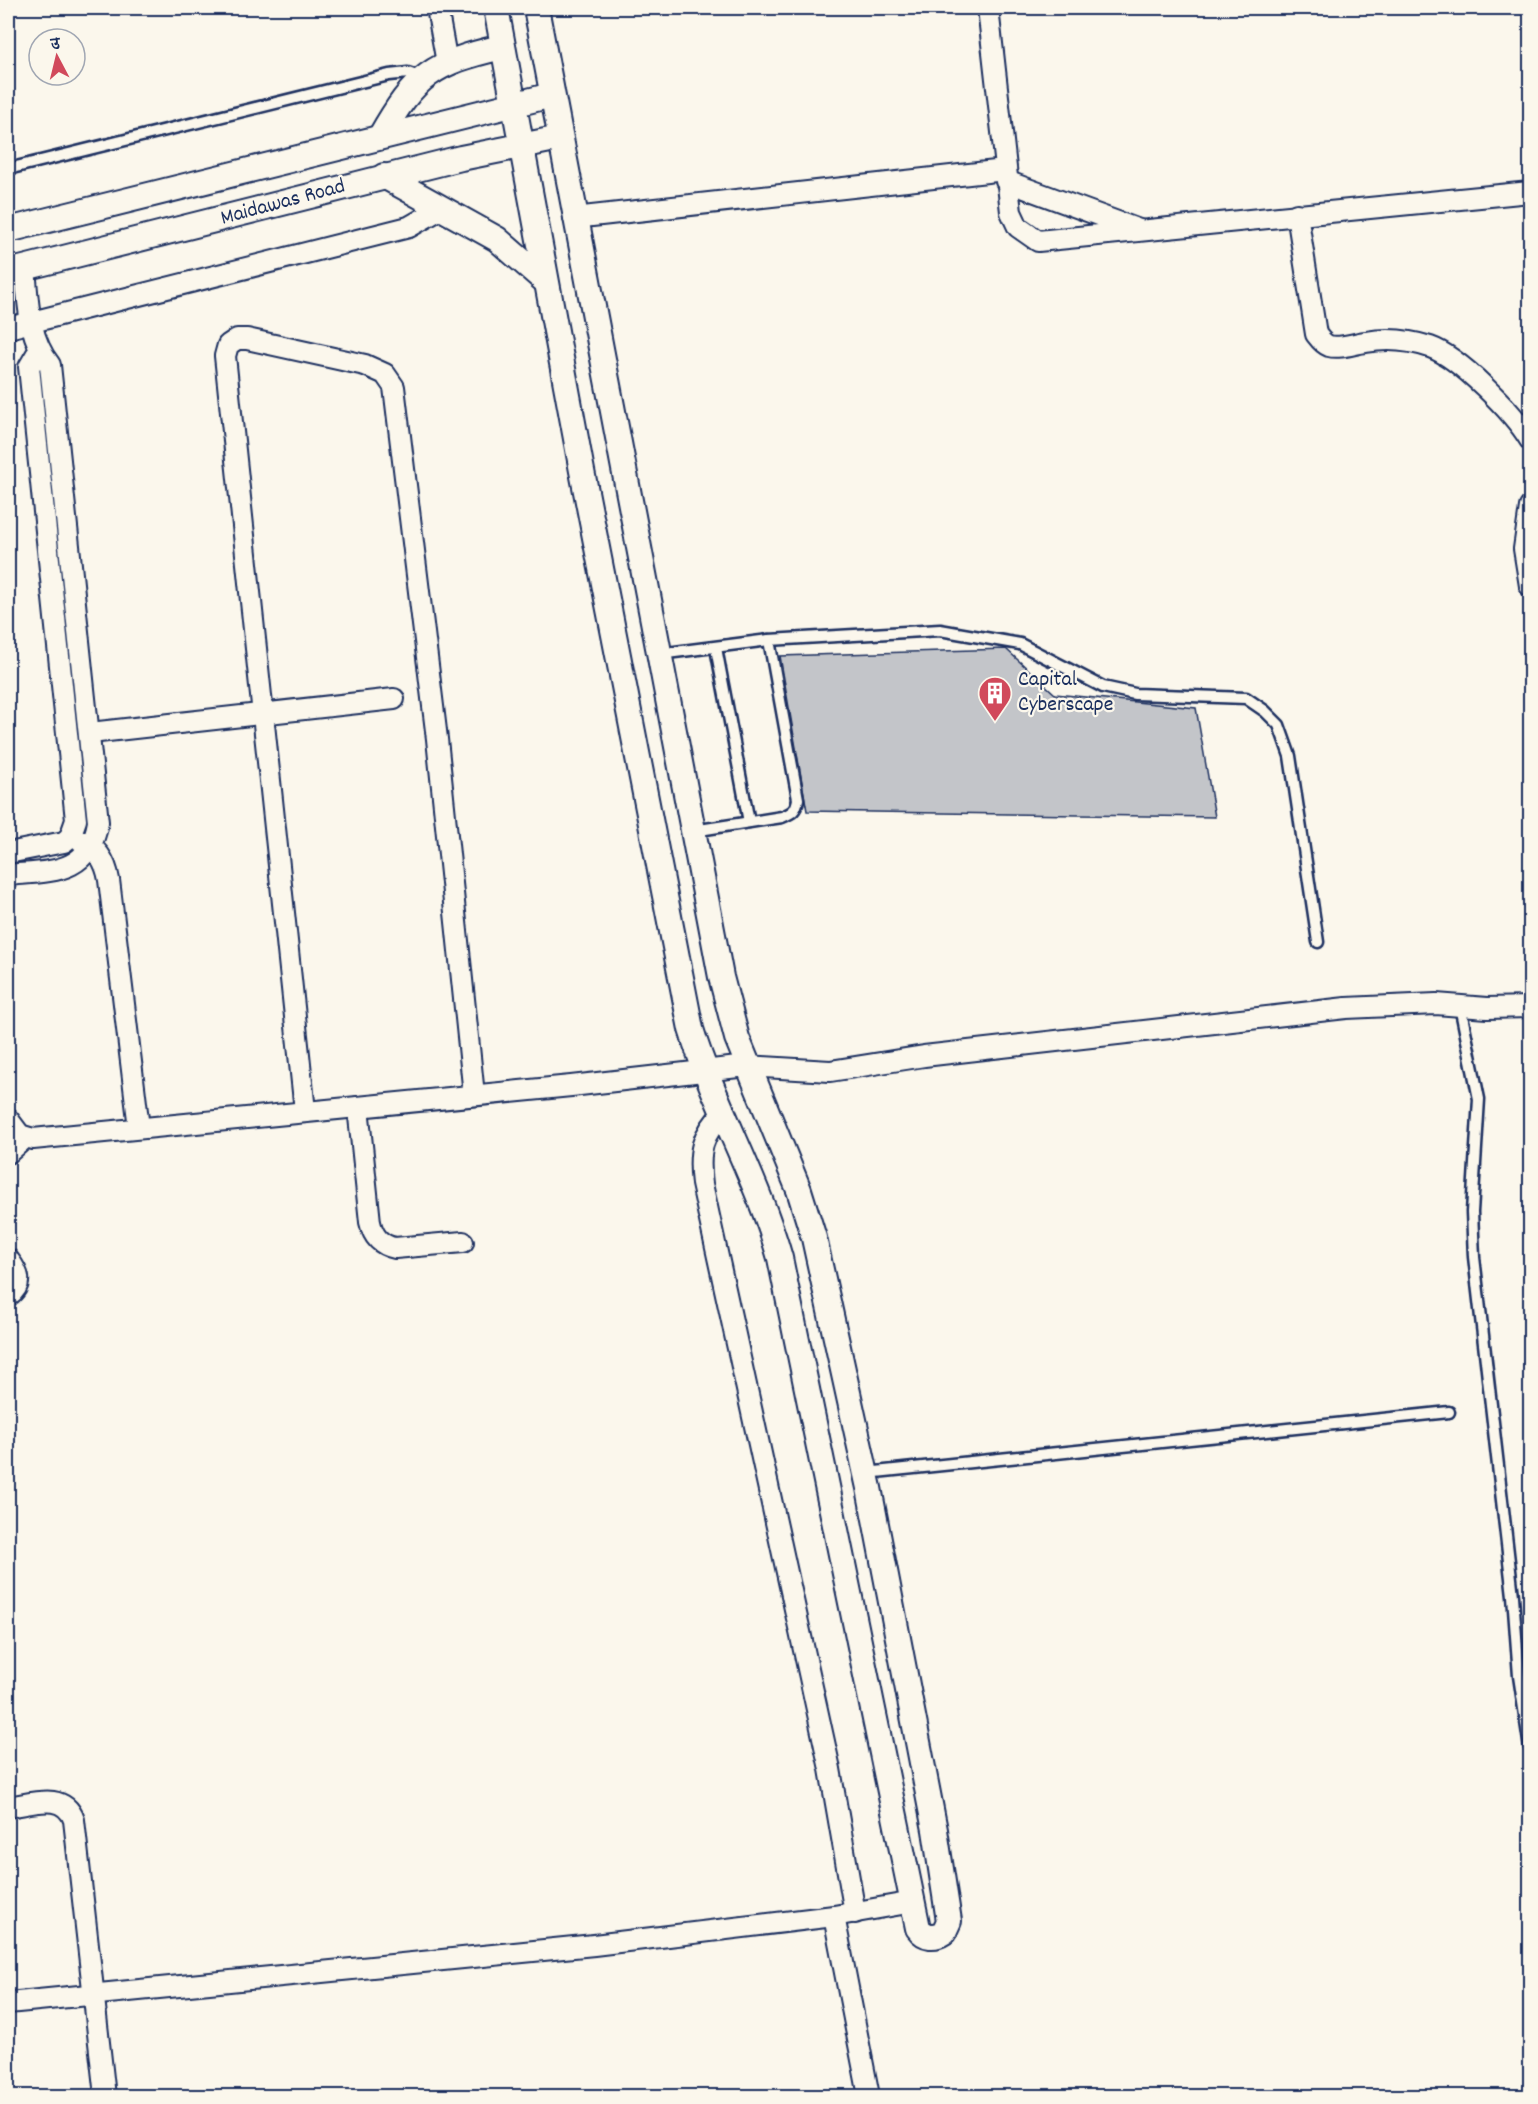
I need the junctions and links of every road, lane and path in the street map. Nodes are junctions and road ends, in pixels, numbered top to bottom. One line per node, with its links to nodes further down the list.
1 (436, 8): 6 (street)
2 (496, 8): 5 (street)
3 (536, 8): 8 (street)
4 (988, 8): 15 (street)
5 (502, 47): 6 (street); 9 (street)
6 (447, 63): 7 (street)
7 (422, 78): 10 (street); 13 (lane)
8 (552, 95): 9 (street, Maidawas Road); 11 (street)
9 (513, 104): 10 (street, Maidawas Road); 12 (street)
10 (380, 137): 20 (street, Maidawas Road)
11 (560, 138): 12 (street, Maidawas Road); 19 (street)
12 (520, 146): 14 (street, Maidawas Road); 23 (street)
13 (8, 170)
14 (384, 176): 17 (street); 22 (street, Maidawas Road)
15 (1005, 176): 19 (street); 21 (street); 21 (street)
16 (1530, 192): 18 (street)
17 (442, 208): 23 (street); 24 (street)
18 (1297, 214): 21 (street); 27 (street)
19 (574, 218): 32 (street)
20 (8, 230)
21 (1143, 232)
22 (16, 269): 24 (street)
23 (545, 281): 46 (street)
24 (31, 322): 25 (street); 26 (street)
25 (8, 328)
26 (39, 350): 35 (street); 38 (street)
27 (1528, 432)
28 (1530, 507): 29 (street)
29 (1530, 586)
30 (769, 640): 31 (lane); 36 (lane); 42 (lane)
31 (716, 648): 32 (lane); 36 (lane)
32 (659, 654): 37 (street)
33 (394, 699): 34 (street)
34 (263, 712): 35 (street); 47 (street); 49 (street)
35 (90, 733): 39 (street)
36 (749, 822): 37 (lane)
37 (693, 831): 45 (street)
38 (70, 837): 39 (street); 40 (street)
39 (91, 845): 41 (street); 52 (street)
40 (8, 854)
41 (8, 875)
42 (1317, 942)
43 (1460, 1006): 44 (street); 45 (street); 60 (lane)
44 (1530, 1007)
45 (747, 1065): 46 (street); 59 (street)
46 (705, 1069): 47 (street); 50 (street)
47 (474, 1095): 48 (street)
48 (358, 1107): 49 (street); 55 (street)
49 (305, 1111): 52 (street)
50 (724, 1112): 62 (street); 63 (street)
51 (8, 1119): 53 (street)
52 (139, 1128): 53 (street)
53 (24, 1138): 54 (street)
54 (8, 1153)
55 (463, 1242)
56 (8, 1259): 57 (street)
57 (8, 1296)
58 (1449, 1412): 59 (lane)
59 (866, 1473): 62 (street)
60 (1530, 1748)
61 (8, 1807): 65 (street)
62 (913, 1902): 63 (street)
63 (855, 1912): 64 (street)
64 (834, 1916): 65 (street); 68 (street)
65 (94, 1995): 66 (street); 67 (street)
66 (8, 2003)
67 (105, 2097)
68 (869, 2097)

